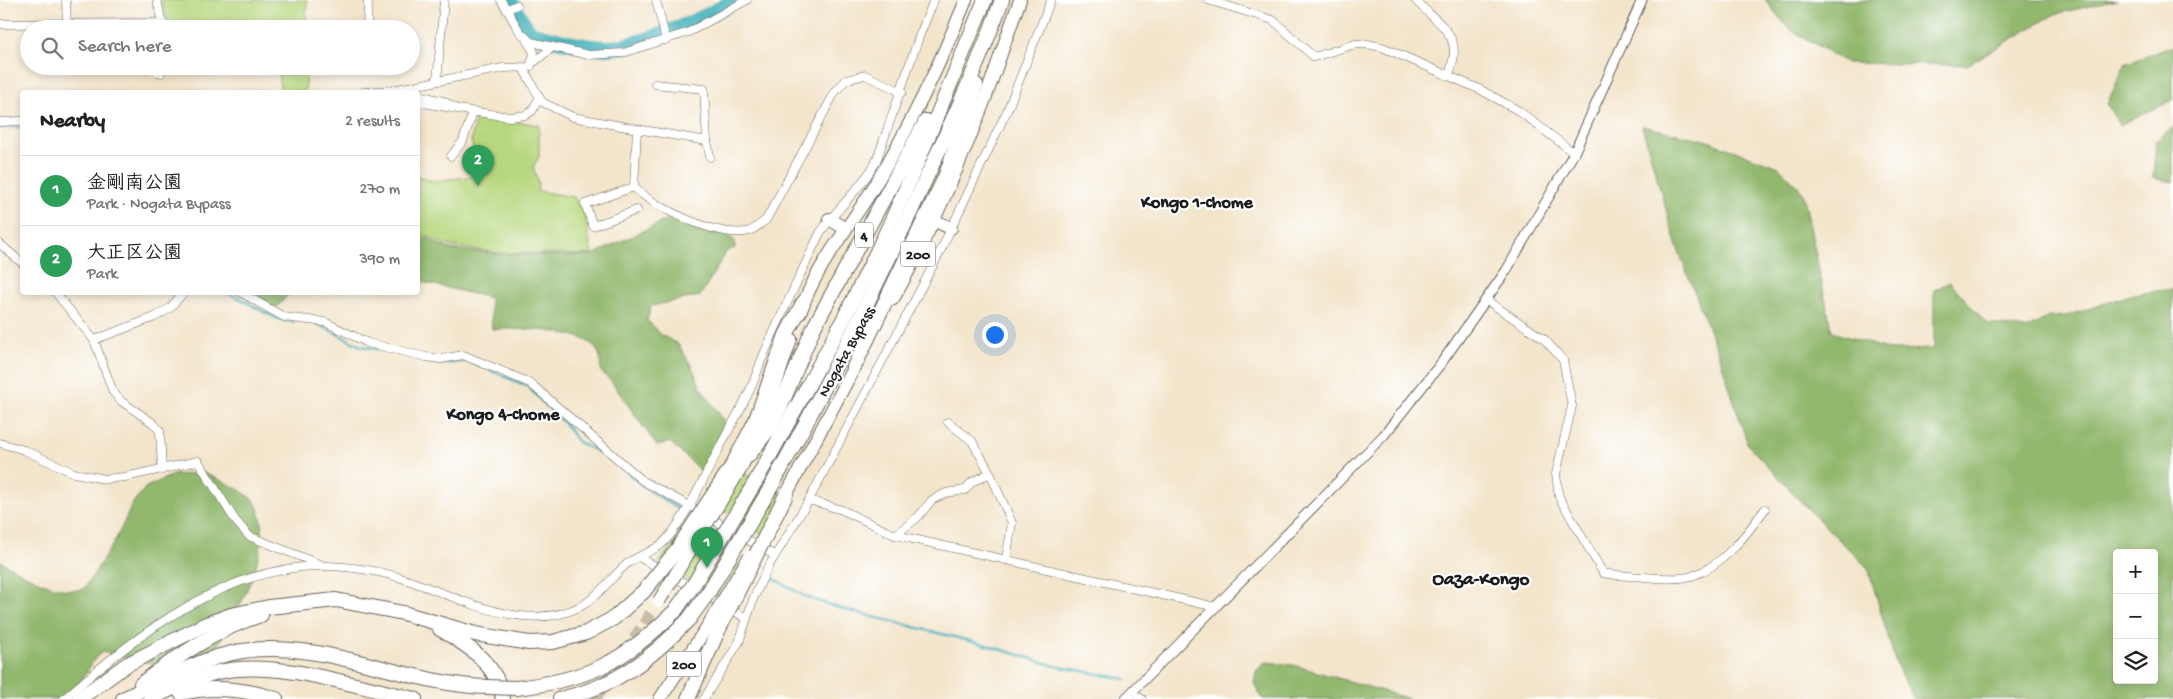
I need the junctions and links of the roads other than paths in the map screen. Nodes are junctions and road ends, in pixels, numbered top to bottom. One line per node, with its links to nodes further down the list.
1 (66, 0): 19 (street)
2 (157, 0): 20 (street)
3 (368, 0): 21 (street)
4 (444, 0): 30 (street)
5 (501, 0): 18 (street)
6 (656, 0): 26 (street)
7 (747, 0): 26 (street)
8 (934, 0): 33 (street)
9 (966, 0): 51 (highway)
10 (1002, 0): 22 (highway)
11 (1020, 0): 49 (highway, Nogata Bypass / 200)
12 (1051, 0): 50 (street)
13 (1208, 0): 29 (street)
14 (1416, 0): 29 (street)
15 (1642, 0): 43 (street)
16 (517, 4): 18 (street)
17 (982, 6): 63 (highway, 4); 85 (highway, bridge)
18 (508, 9): 25 (street)
19 (67, 20)
20 (162, 20)
21 (367, 20)
22 (994, 22): 60 (highway); 91 (highway, bridge)
23 (0, 24): 24 (street)
24 (20, 25)
25 (524, 38): 27 (street); 28 (street)
26 (666, 40): 27 (street)
27 (554, 47): 28 (street)
28 (527, 67): 30 (street); 35 (street)
29 (1448, 76): 43 (street)
30 (437, 81): 32 (street)
31 (655, 84): 42 (street)
32 (394, 90)
33 (902, 92): 46 (street); 48 (street)
34 (420, 96): 37 (street)
35 (538, 98): 38 (street); 41 (street)
36 (420, 102): 37 (street)
37 (458, 109): 38 (street)
38 (472, 112): 44 (street)
39 (20, 121): 40 (street)
40 (0, 122)
41 (637, 129): 42 (street); 46 (street)
42 (707, 142): 45 (street)
43 (1574, 153): 57 (street)
44 (451, 156)
45 (710, 157)
46 (634, 186): 47 (street)
47 (636, 210)
48 (829, 219): 51 (highway); 69 (street)
49 (935, 221): 50 (highway); 60 (highway, Nogata Bypass / 200)
50 (951, 228): 68 (street)
51 (846, 229): 58 (highway)
52 (0, 244): 53 (street)
53 (20, 261)
54 (57, 295): 59 (street)
55 (181, 295): 59 (street)
56 (245, 295): 69 (street)
57 (1486, 300): 70 (street); 78 (street)
58 (803, 303): 63 (highway); 64 (highway)
59 (94, 340): 65 (street)
60 (854, 367): 67 (highway, Nogata Bypass / 200)
61 (948, 422): 66 (street)
62 (0, 443): 65 (street)
63 (748, 456): 64 (highway)
64 (736, 468): 77 (highway, bridge); 79 (highway, bridge)
65 (162, 470): 75 (street)
66 (990, 473): 71 (street); 74 (street)
67 (786, 495): 81 (highway, bridge)
68 (809, 500): 71 (street); 72 (street)
69 (691, 506): 72 (street); 73 (street)
70 (1765, 509)
71 (895, 535): 74 (street)
72 (774, 555): 80 (street)
73 (640, 557): 75 (street); 80 (street)
74 (1006, 560): 78 (street)
75 (325, 566): 83 (street)
76 (293, 606): 79 (highway); 84 (highway); 85 (highway)
77 (656, 606)
78 (1216, 607): 82 (street)
79 (403, 613): 90 (highway)
80 (746, 618): 94 (street)
81 (712, 630): 92 (highway, 200); 93 (highway)
82 (1128, 696): 95 (street)
83 (64, 699)
84 (80, 699)
85 (122, 699)
86 (150, 699): 89 (highway)
87 (166, 699): 88 (highway)
88 (276, 699)
89 (414, 699)
90 (503, 699)
91 (560, 699)
92 (660, 699)
93 (688, 699)
94 (704, 699)
95 (1142, 699)

